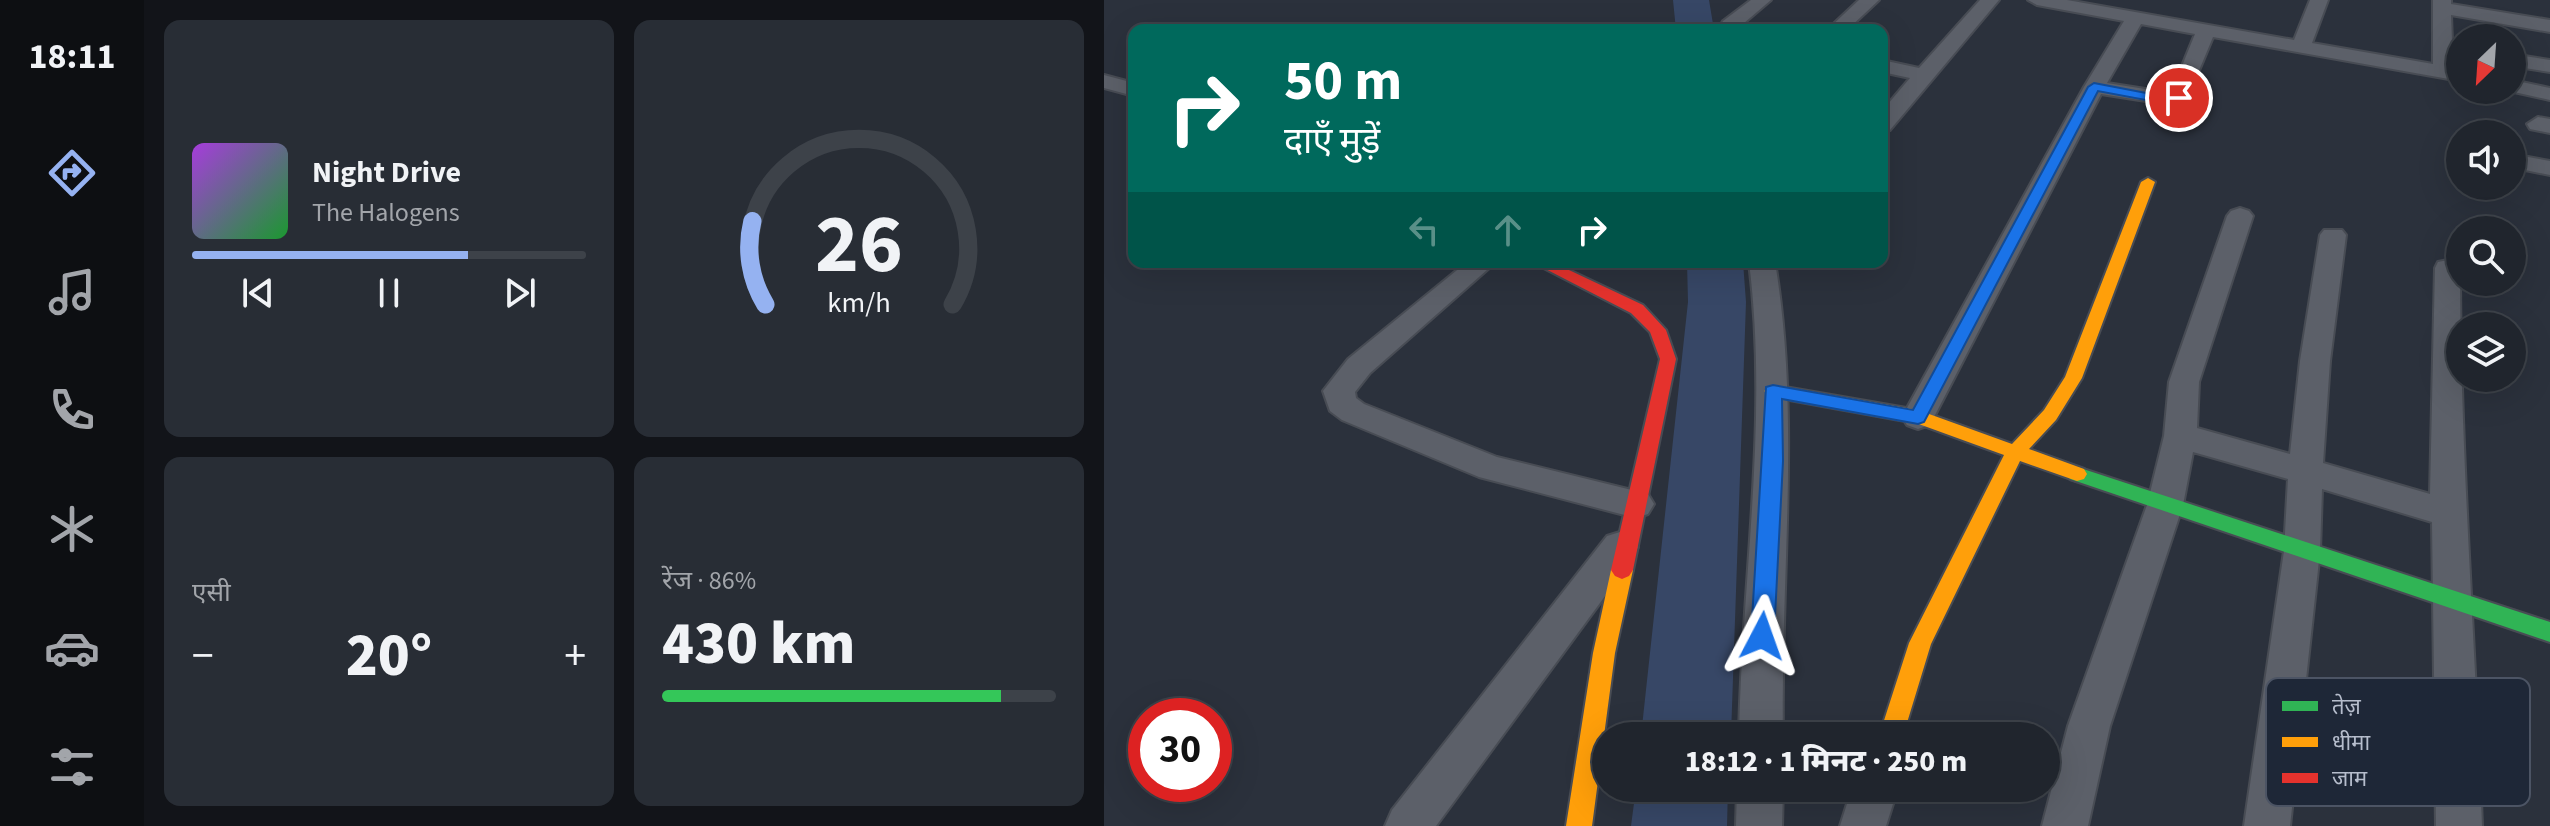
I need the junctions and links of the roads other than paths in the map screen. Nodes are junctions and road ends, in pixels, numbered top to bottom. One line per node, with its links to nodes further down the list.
1 (1727, 0): 10 (street)
2 (1762, 0): 11 (street)
3 (1870, 0): 12 (street)
4 (1990, 0): 21 (street)
5 (2037, 0): 8 (street)
6 (2319, 0): 16 (street)
7 (2443, 4): 13 (street); 14 (street)
8 (2096, 5): 9 (street)
9 (2136, 17): 15 (street); 23 (street)
10 (1730, 24)
11 (1735, 24)
12 (1843, 24)
13 (2447, 24)
14 (2550, 26)
15 (2207, 28): 16 (street); 23 (street)
16 (2302, 45): 20 (street)
17 (2526, 62): 18 (street)
18 (2550, 66)
19 (1888, 67): 21 (street)
20 (2446, 72)
21 (1924, 75): 27 (street)
22 (1104, 81): 24 (street)
23 (2094, 87): 36 (street)
24 (1128, 88)
25 (2526, 89): 26 (street)
26 (2550, 94)
27 (1888, 118)
28 (2148, 182): 38 (street)
29 (2240, 216): 37 (street)
30 (2333, 235): 39 (street)
31 (1476, 268): 42 (street)
32 (1552, 268): 42 (street)
33 (1763, 268): 35 (street)
34 (2448, 296): 41 (street)
35 (1773, 391): 36 (street); 48 (street)
36 (1918, 417): 38 (street)
37 (2180, 436): 39 (street); 40 (street)
38 (2014, 454): 40 (street); 49 (street)
39 (2305, 471): 41 (street); 43 (street)
40 (2165, 505): 43 (street); 58 (street)
41 (2449, 513): 44 (street)
42 (1633, 520): 54 (street); 55 (street)
43 (2302, 551): 44 (street); 46 (street)
44 (2454, 596): 45 (street); 47 (street)
45 (2550, 632)
46 (2286, 678)
47 (2456, 678)
48 (1761, 722)
49 (1895, 722)
50 (1760, 802): 56 (street)
51 (1871, 802): 57 (street)
52 (2270, 806): 59 (street)
53 (2459, 806): 60 (street)
54 (1408, 826)
55 (1579, 826)
56 (1759, 826)
57 (1863, 826)
58 (2065, 826)
59 (2267, 826)
60 (2459, 826)

